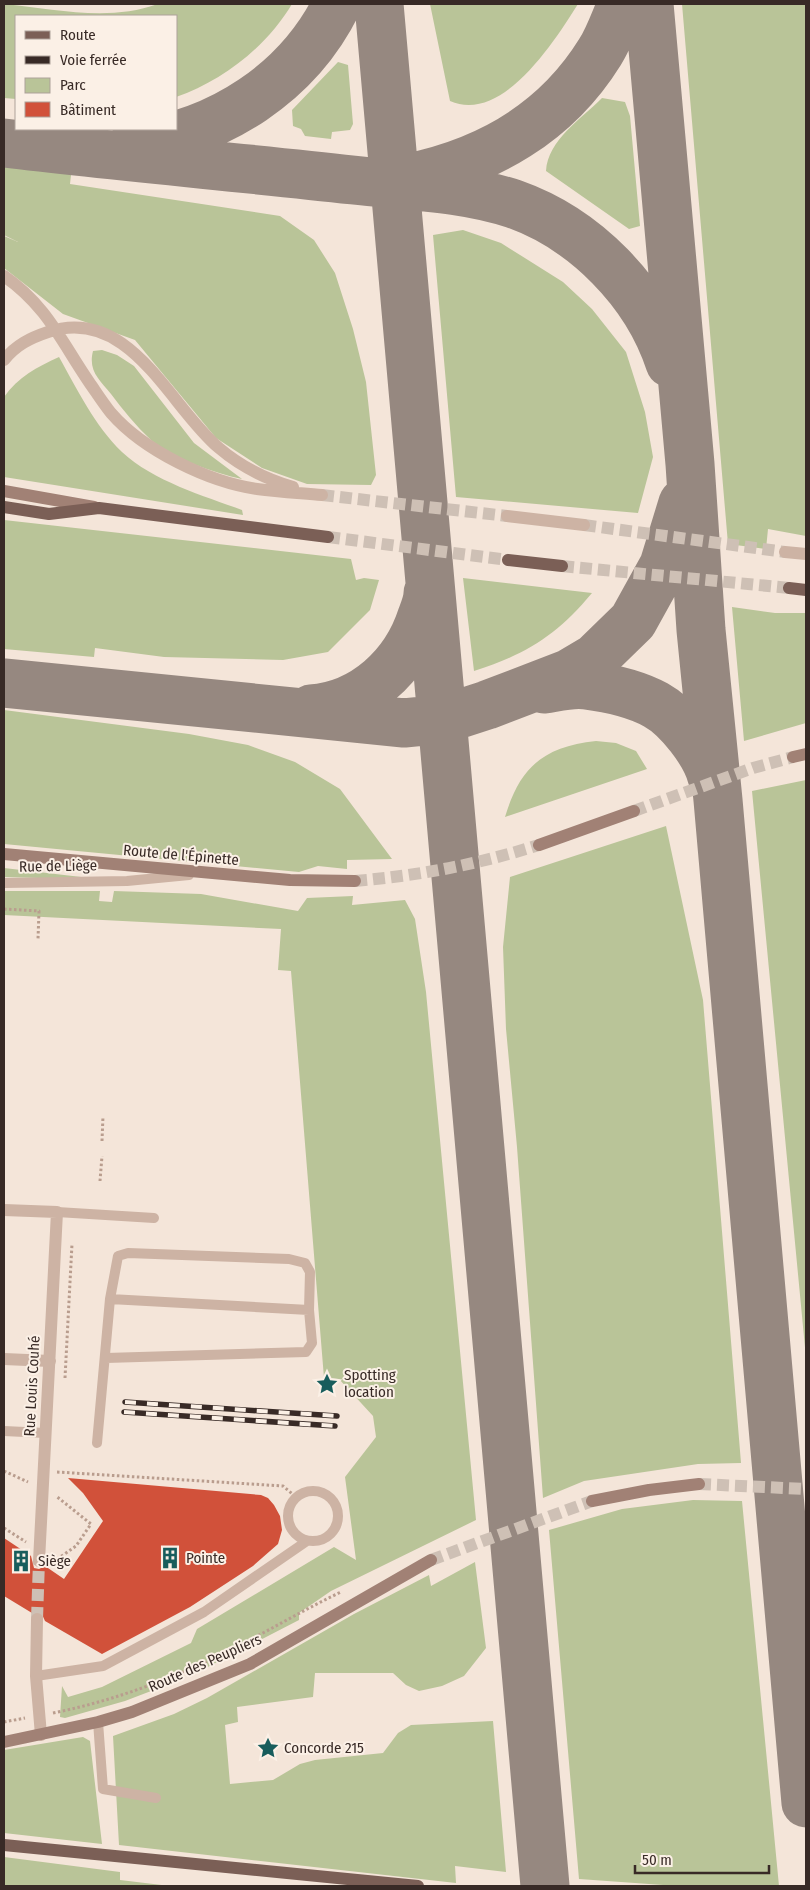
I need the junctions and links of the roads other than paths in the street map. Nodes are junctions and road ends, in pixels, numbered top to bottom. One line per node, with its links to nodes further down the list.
1 (4, 276): 2 (street)
2 (57, 329): 2 (street); 3 (street)
3 (4, 360)
4 (4, 491): 6 (main road)
5 (4, 507): 6 (main road)
6 (98, 508): 9 (main road)
7 (507, 516): 8 (street)
8 (584, 525)
9 (328, 536)
10 (785, 552): 11 (street)
11 (806, 554)
12 (508, 560): 13 (main road)
13 (562, 566)
14 (789, 588): 15 (main road)
15 (806, 590)
16 (806, 754): 17 (main road)
17 (793, 757)
18 (634, 811): 19 (main road)
19 (539, 845)
20 (4, 854): 21 (main road, Route de l'Épinette)
21 (202, 874): 22 (main road, Route de l'Épinette); 23 (lane, Rue de Liège)
22 (355, 880)
23 (4, 883)
24 (4, 1210): 25 (street)
25 (57, 1212): 26 (lane); 31 (street, Rue Louis Couhé)
26 (154, 1218)
27 (110, 1300): 28 (lane); 28 (lane); 29 (lane)
28 (309, 1310): 29 (lane)
29 (106, 1358): 34 (lane)
30 (4, 1359): 31 (street)
31 (50, 1361): 33 (street, Rue Louis Couhé)
32 (4, 1431): 33 (lane)
33 (45, 1433): 39 (street, Rue Louis Couhé)
34 (97, 1443)
35 (699, 1484): 36 (main road)
36 (592, 1502)
37 (307, 1541): 37 (lane); 41 (lane)
38 (431, 1560): 42 (main road, Route des Peupliers)
39 (39, 1561)
40 (37, 1619): 41 (street)
41 (36, 1676): 43 (street)
42 (98, 1722): 43 (main road, Route des Peupliers); 45 (lane)
43 (41, 1735): 44 (main road, Route des Peupliers)
44 (4, 1742)
45 (156, 1798)
46 (4, 1845): 47 (main road)
47 (418, 1886)

